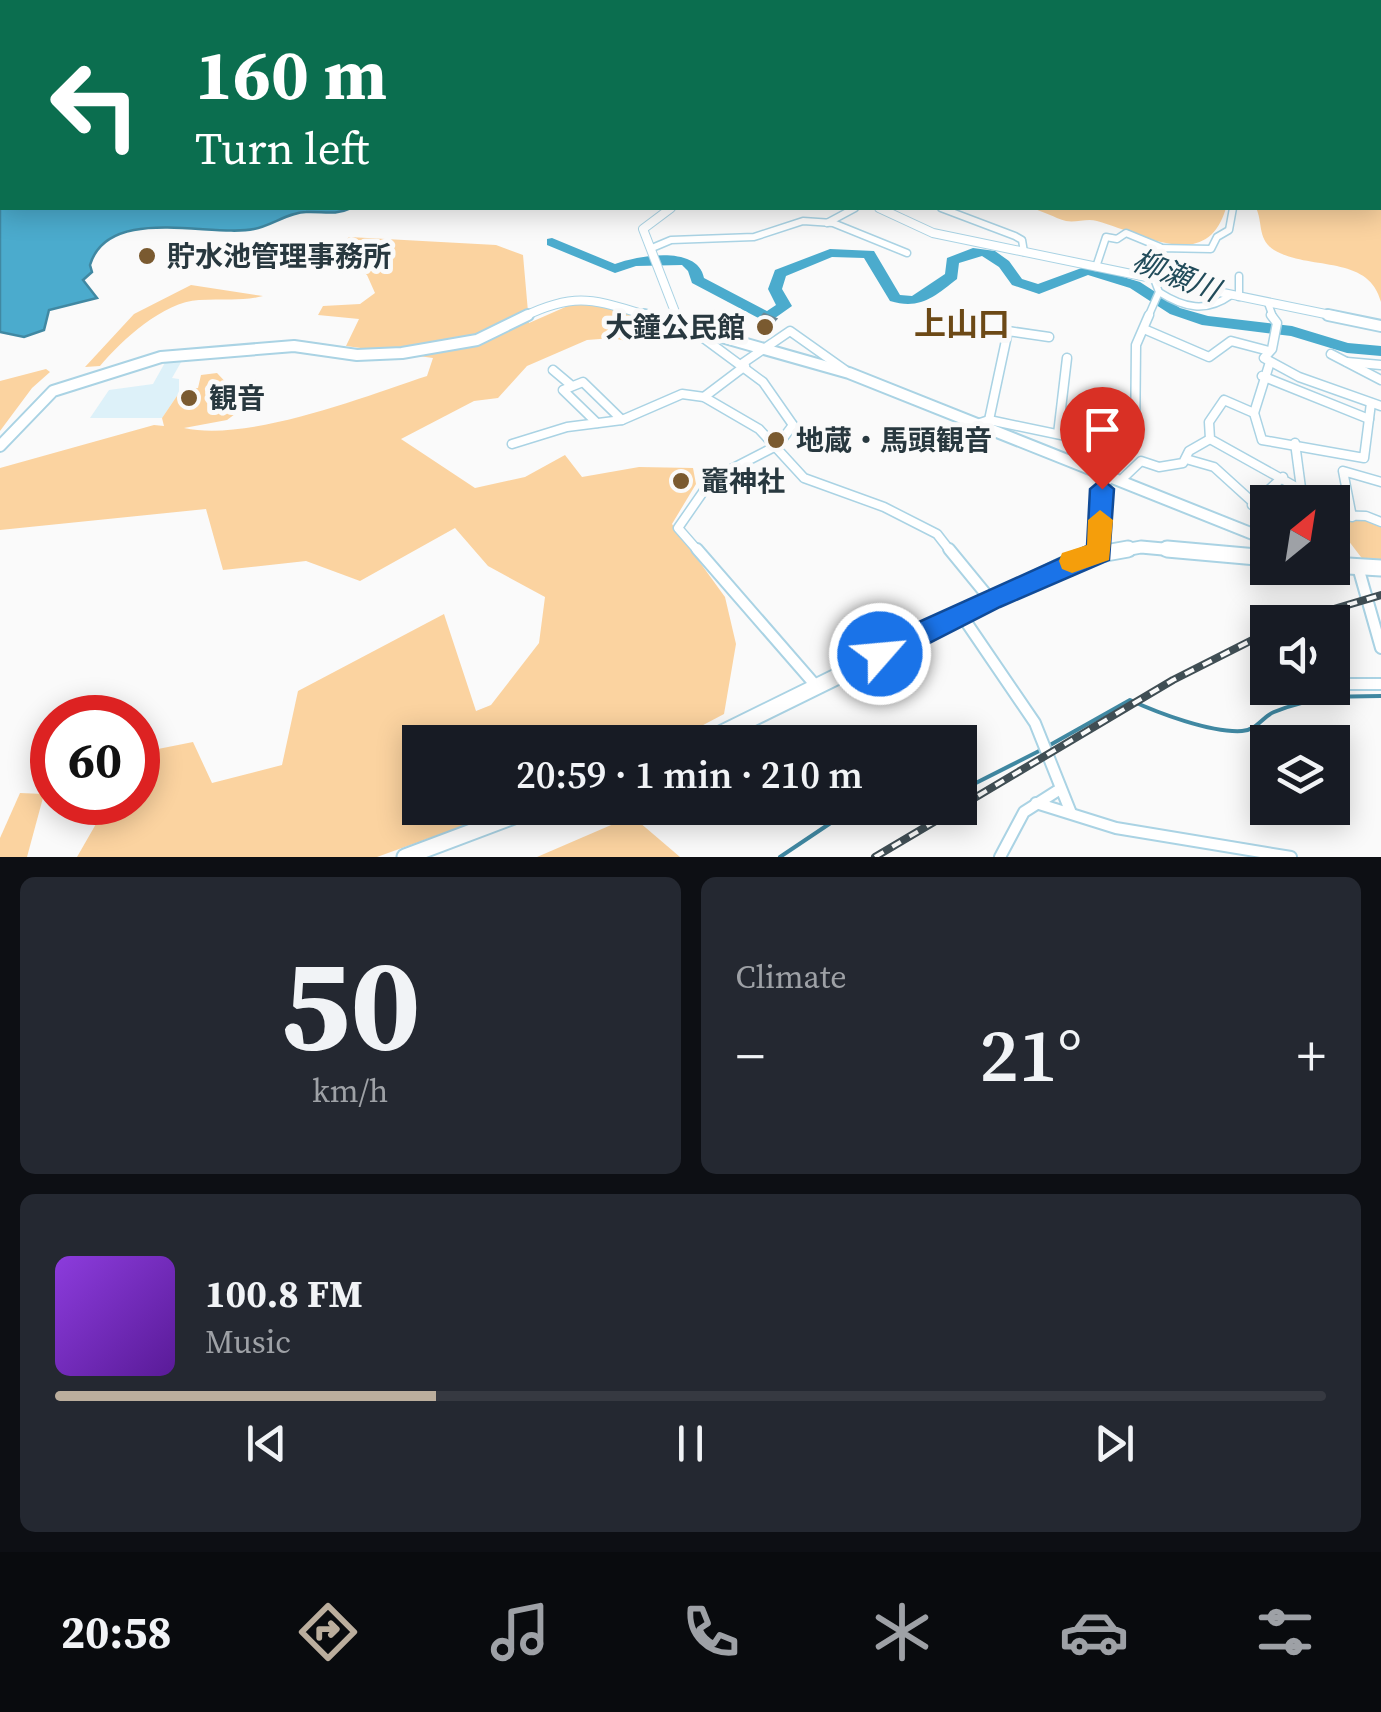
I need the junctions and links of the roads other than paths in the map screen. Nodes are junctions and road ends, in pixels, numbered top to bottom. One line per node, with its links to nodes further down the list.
1 (668, 210): 10 (street)
2 (851, 210): 6 (street)
3 (883, 210): 8 (street)
4 (947, 210): 8 (street)
5 (1233, 210): 7 (street)
6 (827, 223): 9 (street); 10 (street)
7 (1160, 247): 11 (street); 13 (street)
8 (1024, 252): 11 (street)
9 (907, 254)
10 (652, 257): 17 (street)
11 (1096, 266): 13 (street)
12 (1239, 276): 15 (street)
13 (1154, 278): 14 (street); 15 (street)
14 (1157, 296): 15 (street); 19 (street)
15 (1235, 296): 16 (street)
16 (1268, 303): 18 (street); 22 (street)
17 (680, 322): 21 (street); 27 (street); 47 (street)
18 (1381, 326)
19 (1144, 329): 22 (street); 48 (street)
20 (1050, 336): 40 (street)
21 (768, 350): 27 (street); 30 (street); 30 (street)
22 (1269, 351): 25 (street)
23 (1331, 354): 26 (street)
24 (1067, 358): 42 (street)
25 (1270, 362): 31 (street); 35 (street)
26 (1343, 362): 28 (street); 32 (street)
27 (744, 364): 34 (street); 46 (street)
28 (1381, 365)
29 (553, 370): 33 (street)
30 (849, 373): 40 (street)
31 (1262, 376): 37 (street); 38 (street)
32 (1381, 380)
33 (572, 386): 39 (street); 41 (street)
34 (704, 397): 39 (street); 46 (street)
35 (1371, 403): 36 (street); 38 (street)
36 (1381, 406)
37 (1254, 413): 43 (street); 44 (street)
38 (1369, 419): 44 (street)
39 (622, 420): 41 (street)
40 (985, 421): 42 (street); 52 (street)
41 (597, 423): 45 (street)
42 (1058, 434): 48 (street)
43 (1210, 438): 49 (street); 51 (street)
44 (1295, 443): 56 (street)
45 (512, 444)
46 (778, 445): 66 (street); 71 (street)
47 (0, 446)
48 (1130, 448): 50 (street)
49 (1186, 458): 50 (street); 57 (street)
50 (1141, 461): 52 (street)
51 (1283, 477): 54 (street); 55 (street)
52 (1116, 478): 60 (street); 61 (street)
53 (1381, 482): 58 (street)
54 (1274, 485)
55 (1296, 485)
56 (1301, 485)
57 (1250, 503)
58 (1352, 517): 59 (street)
59 (1381, 522)
60 (1250, 533)
61 (1100, 552): 62 (main road); 66 (main road)
62 (1250, 556)
63 (1350, 566): 64 (main road)
64 (1358, 567): 65 (main road); 68 (street)
65 (1381, 568)
66 (990, 599): 67 (main road)
67 (960, 614): 71 (main road); 73 (street)
68 (1380, 645)
69 (1350, 684): 70 (street)
70 (1381, 684)
71 (817, 687): 72 (main road)
72 (739, 725)
73 (1058, 791): 74 (street); 75 (street)
74 (1036, 802): 75 (street); 78 (street)
75 (1071, 814): 79 (street)
76 (490, 825): 77 (main road)
77 (405, 857)
78 (1000, 857)
79 (1291, 857)

